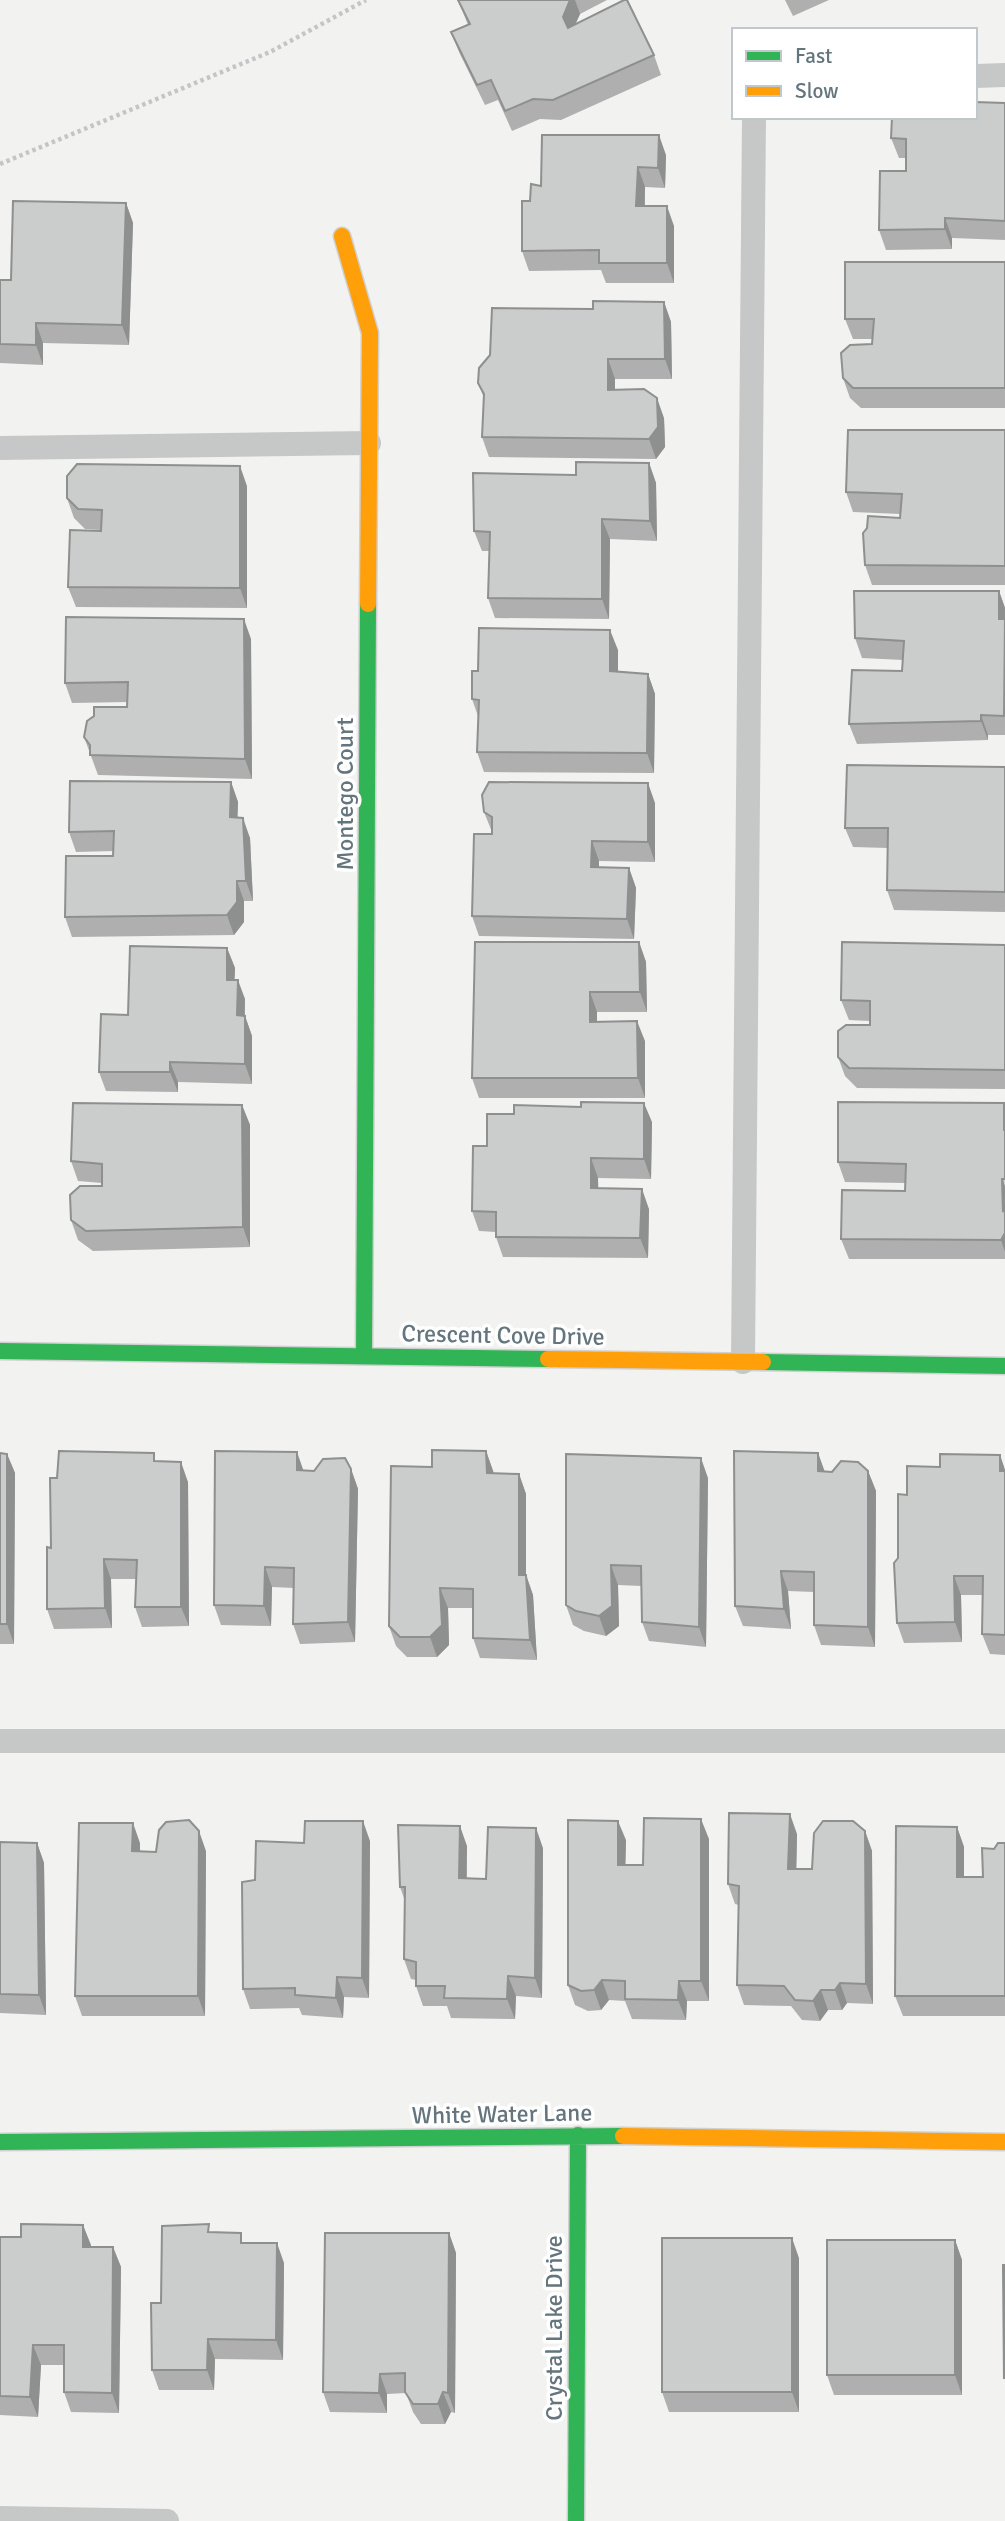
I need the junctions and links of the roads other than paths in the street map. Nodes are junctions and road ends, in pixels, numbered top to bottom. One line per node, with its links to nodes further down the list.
1 (1005, 75): 2 (lane)
2 (977, 76)
3 (754, 119): 9 (lane)
4 (342, 236): 5 (street, Montego Court)
5 (369, 443): 6 (lane); 8 (street, Montego Court)
6 (0, 448)
7 (0, 1351): 8 (street, Crescent Cove Drive)
8 (364, 1356): 9 (street, Crescent Cove Drive)
9 (743, 1362): 10 (street, Crescent Cove Drive)
10 (1005, 1366)
11 (0, 1741): 12 (lane)
12 (1005, 1741)
13 (578, 2135): 14 (street, White Water Lane); 15 (street, White Water Lane); 18 (street, Crystal Lake Drive)
14 (0, 2142)
15 (1005, 2142)
16 (0, 2518): 17 (lane)
17 (167, 2521)
18 (576, 2521)

